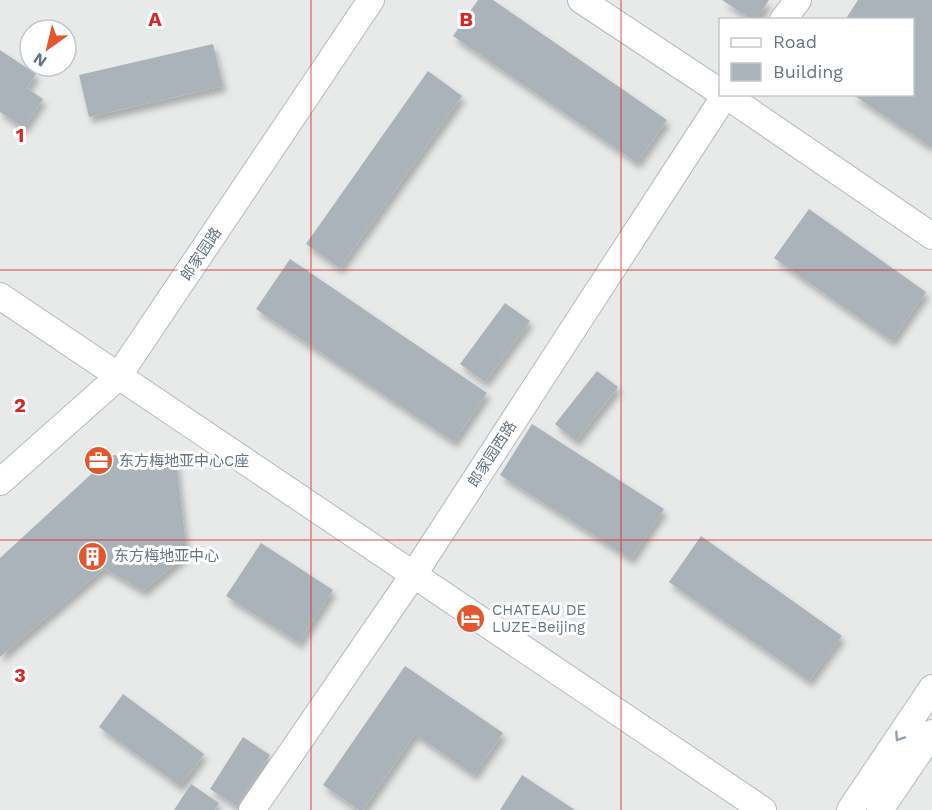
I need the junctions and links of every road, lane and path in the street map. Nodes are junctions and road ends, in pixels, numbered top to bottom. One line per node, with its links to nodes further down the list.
1 (371, 0): 10 (street, 郎家园路)
2 (581, 0): 5 (street)
3 (798, 0): 4 (street)
4 (784, 18)
5 (719, 91)
6 (724, 96): 12 (street, 郎家园西路)
7 (726, 96): 8 (street)
8 (932, 236)
9 (0, 296): 10 (street)
10 (117, 378): 11 (street, 郎家园路); 12 (street)
11 (0, 482)
12 (414, 574): 15 (street, 郎家园西路); 16 (street)
13 (932, 688): 17 (street, one-way to 17)
14 (932, 733): 18 (street)
15 (252, 810)
16 (763, 810)
17 (850, 810)
18 (880, 810)

